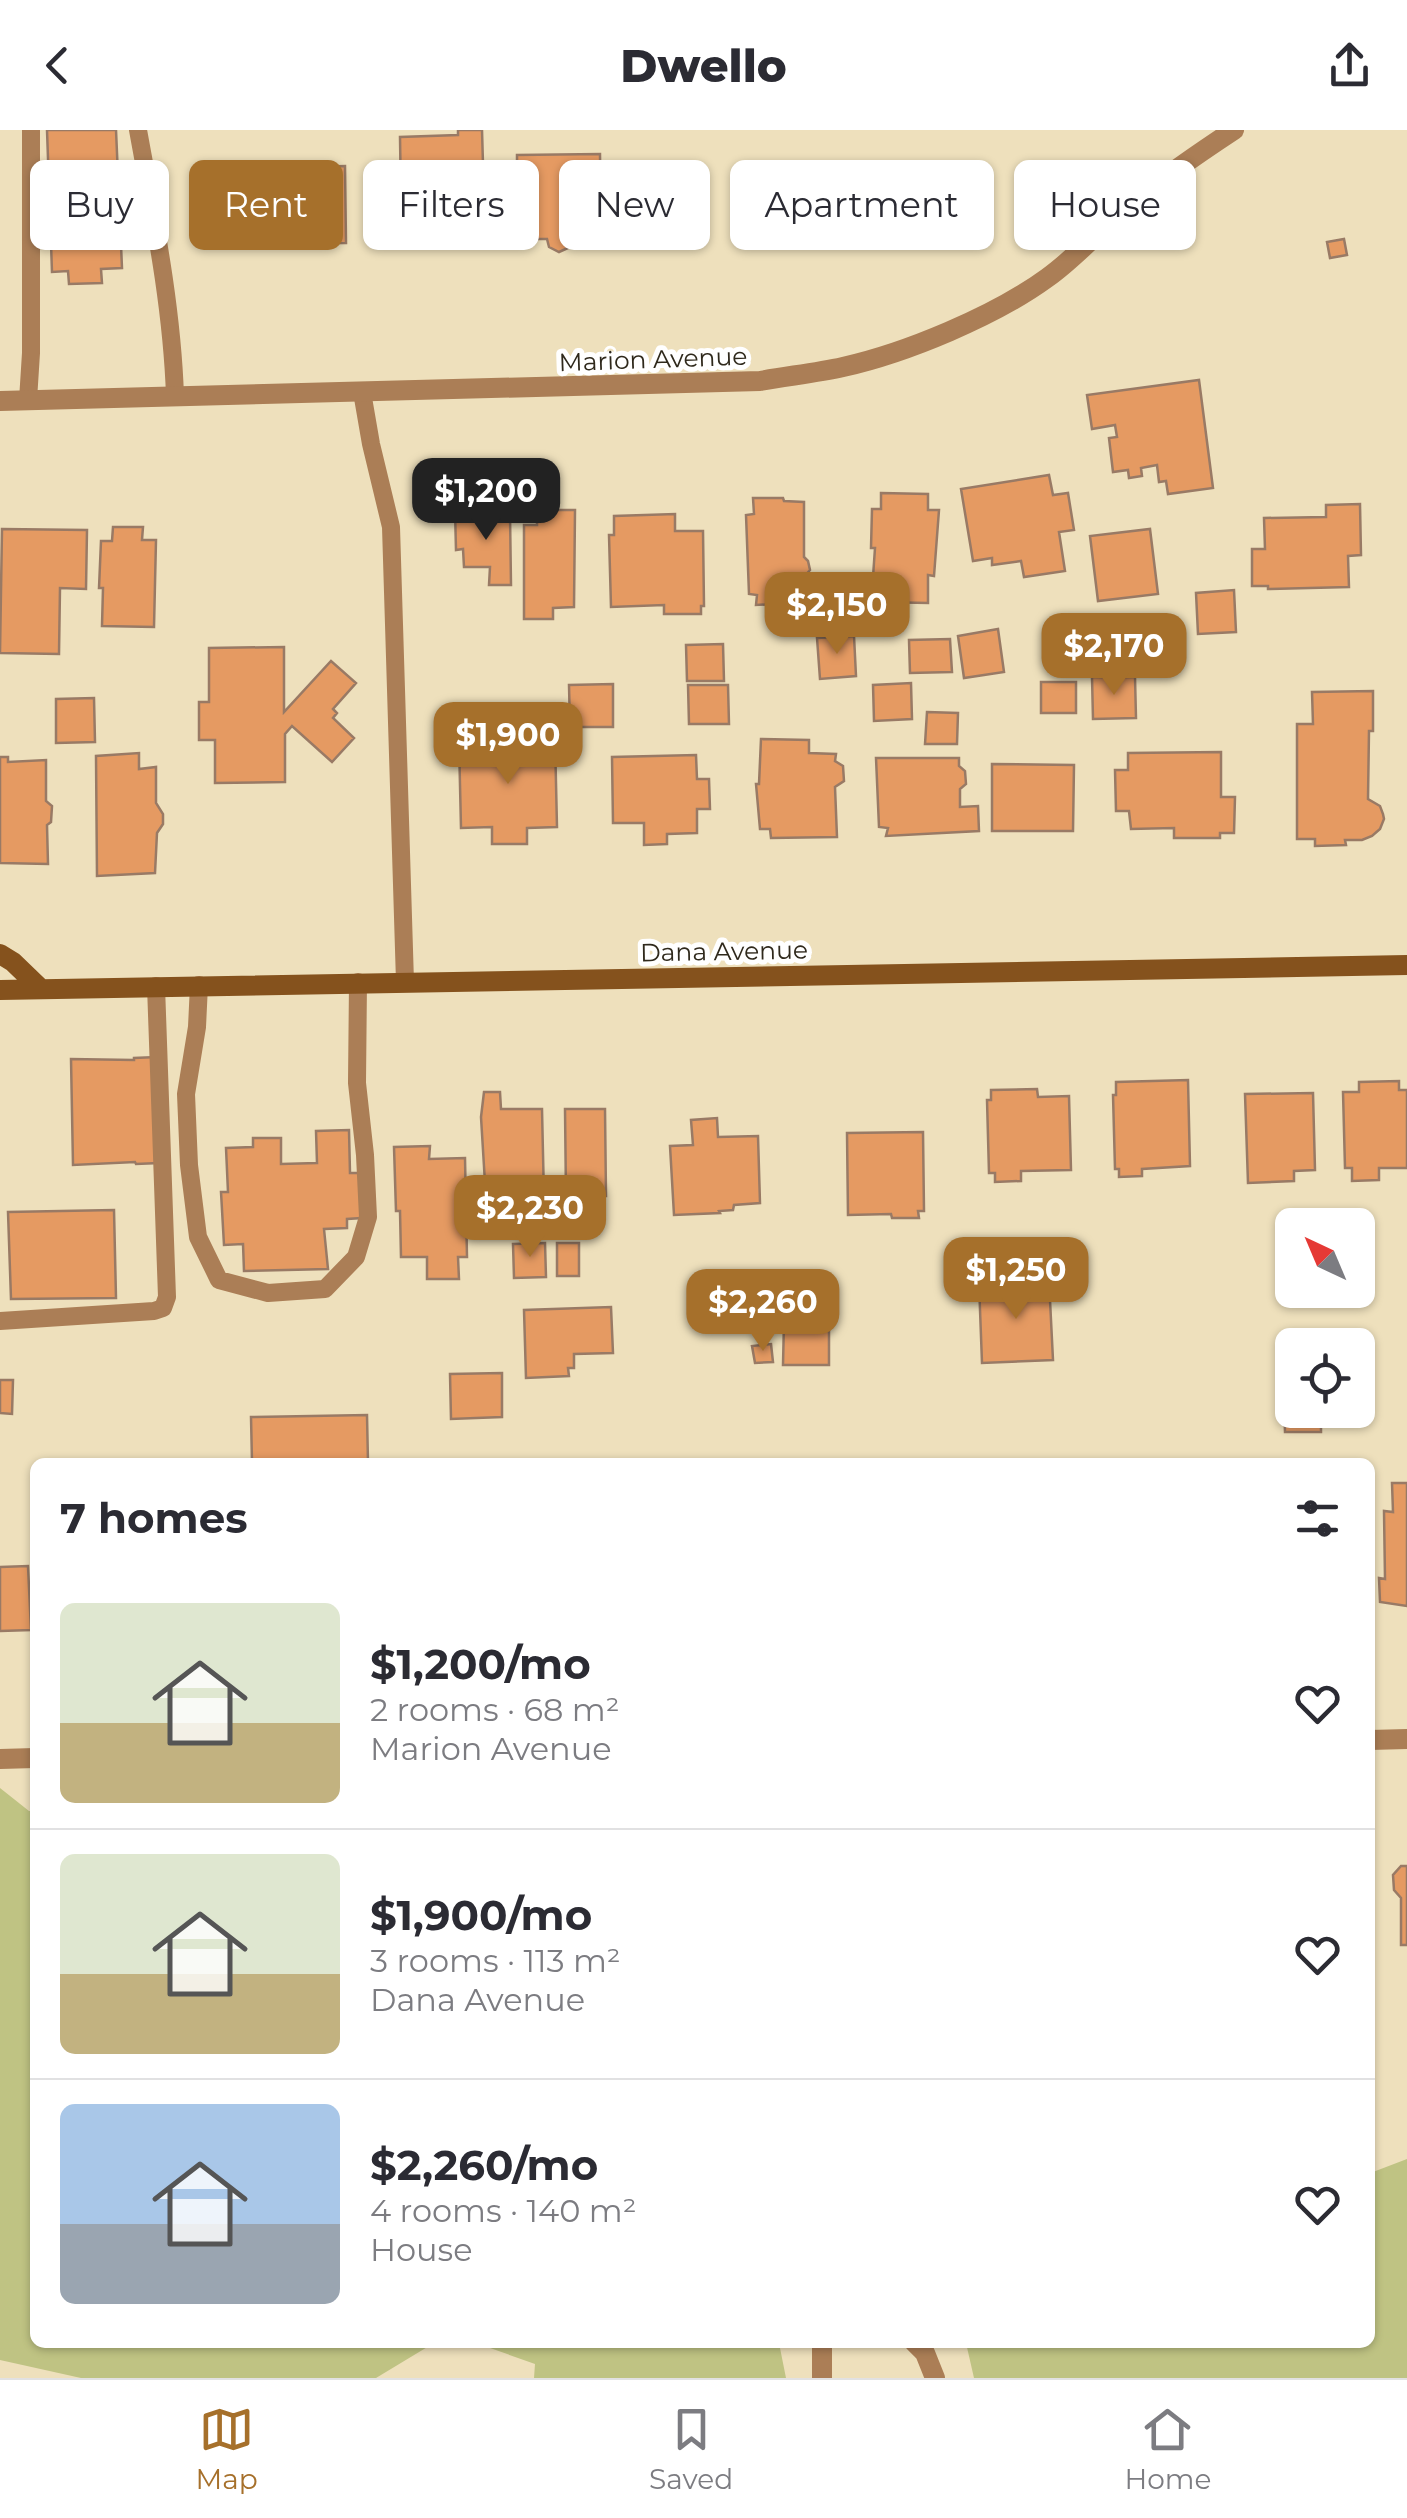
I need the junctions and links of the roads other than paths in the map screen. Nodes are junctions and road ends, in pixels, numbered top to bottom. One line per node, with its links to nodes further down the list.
1 (31, 130): 6 (lane)
2 (138, 130): 5 (lane)
3 (1234, 130): 4 (street, Marion Avenue)
4 (362, 392): 5 (street, Marion Avenue); 11 (lane)
5 (174, 396): 6 (street, Marion Avenue)
6 (28, 400): 7 (street, Marion Avenue)
7 (0, 401)
8 (0, 954): 14 (street)
9 (1407, 965): 11 (street, Dana Avenue)
10 (358, 982): 11 (street, Dana Avenue); 12 (street, Dana Avenue); 12 (lane)
11 (405, 982)
12 (199, 985): 13 (street, Dana Avenue)
13 (156, 986): 14 (street, Dana Avenue); 16 (lane)
14 (42, 989): 15 (street, Dana Avenue)
15 (0, 990)
16 (0, 1321)
17 (1407, 1739): 18 (street)
18 (1375, 1740)
19 (30, 1758): 20 (street)
20 (0, 1759)
21 (822, 2348): 23 (street)
22 (919, 2348): 24 (street)
23 (822, 2378)
24 (935, 2378)

